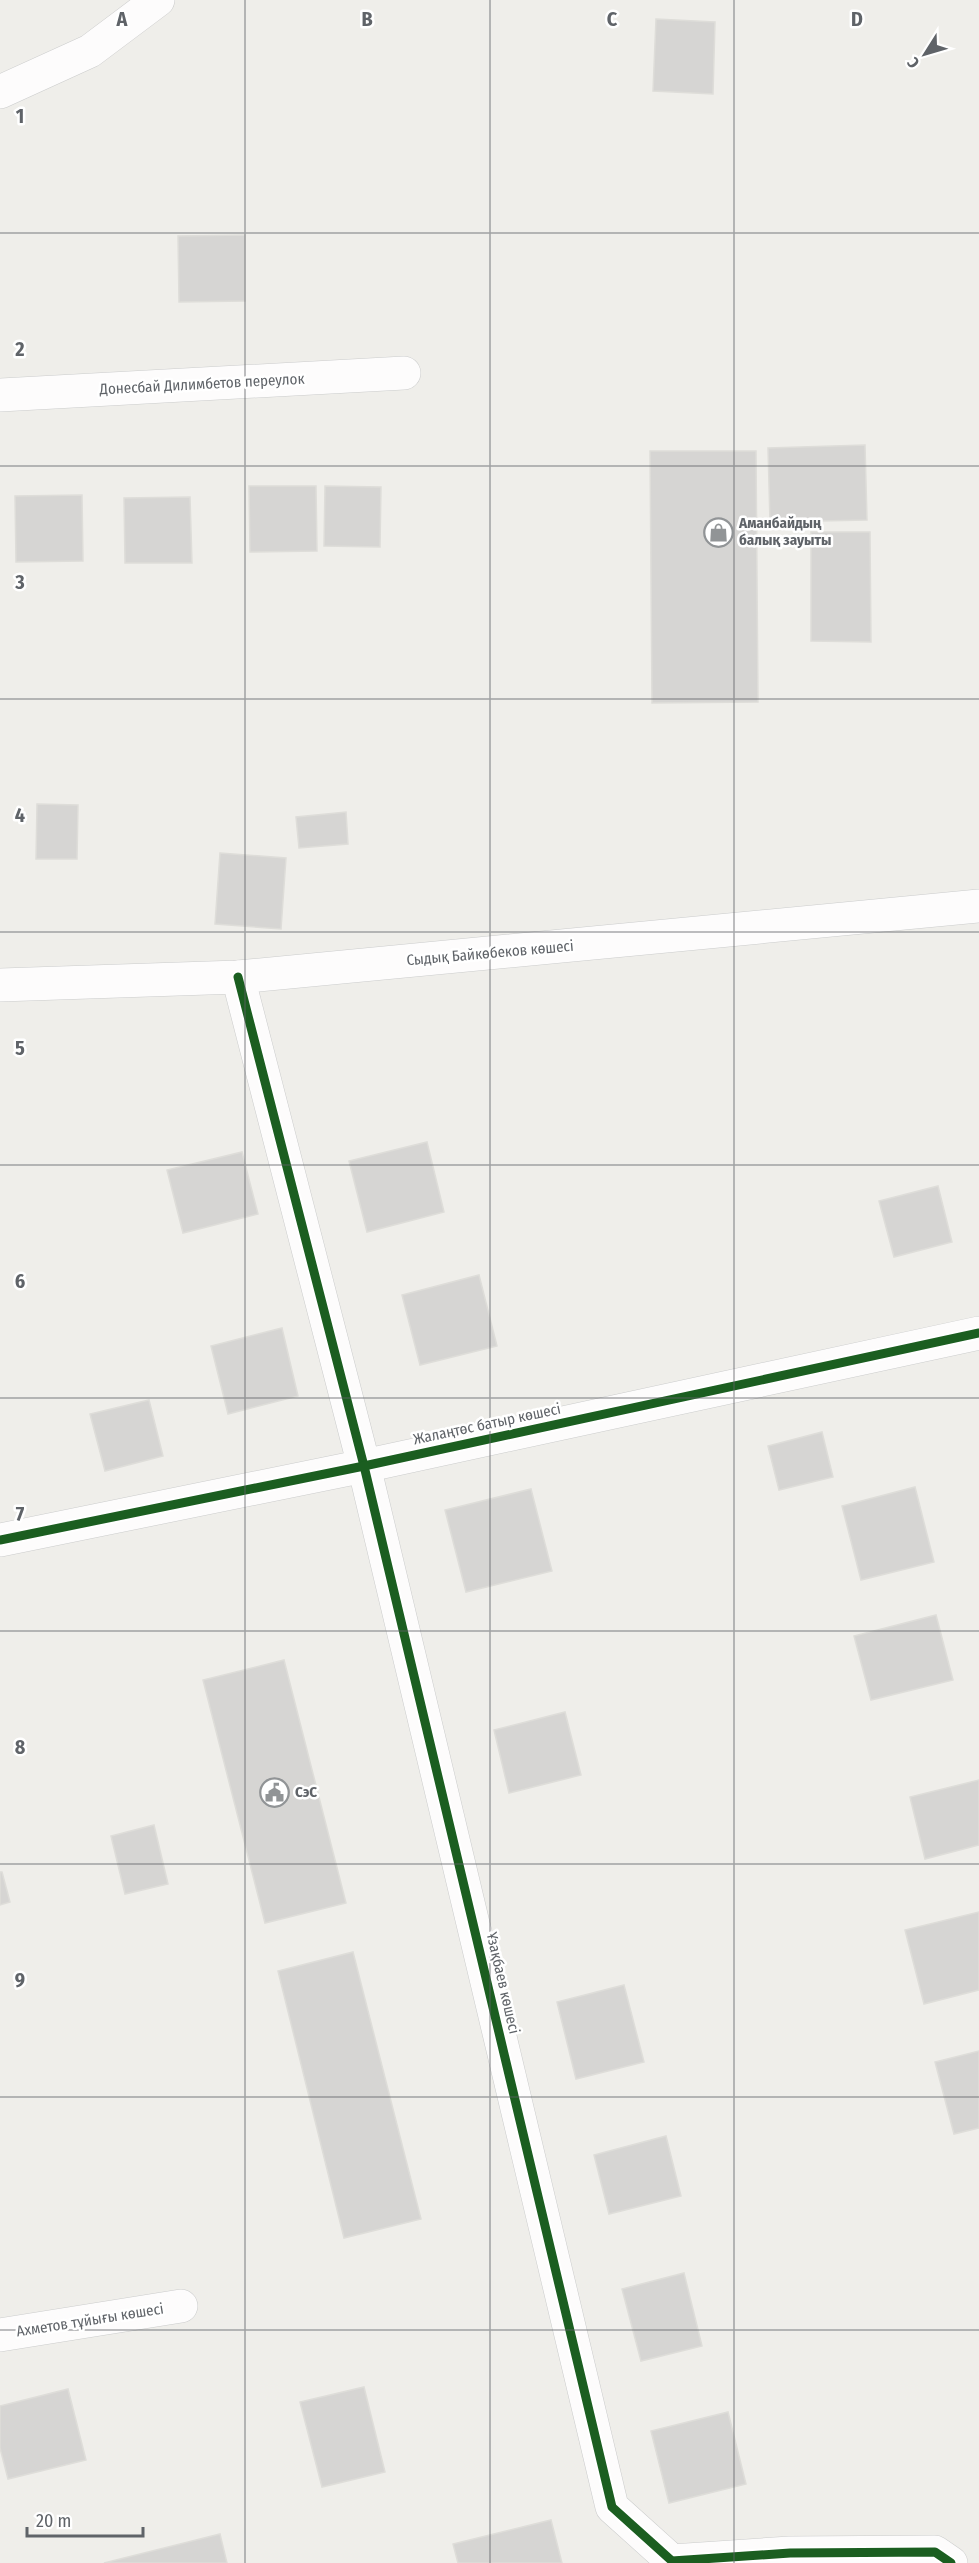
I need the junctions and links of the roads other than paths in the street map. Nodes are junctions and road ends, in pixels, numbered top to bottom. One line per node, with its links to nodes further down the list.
1 (158, 0): 2 (street)
2 (0, 92)
3 (404, 373): 4 (street, Донесбай Дилимбетов переулок)
4 (0, 395)
5 (979, 906): 6 (street, Сыдық Байкөбеков көшесі)
6 (238, 977): 7 (street, Сыдық Байкөбеков көшесі); 9 (street, Ұзақбаев көшесі)
7 (0, 986)
8 (979, 1334): 9 (street, Жалаңтөс батыр көшесі)
9 (364, 1466): 10 (street, Жалаңтөс батыр көшесі); 13 (street, Ұзақбаев көшесі)
10 (0, 1540)
11 (181, 2306): 12 (street, Ахметов тұйығы көшесі)
12 (0, 2335)
13 (951, 2563)

